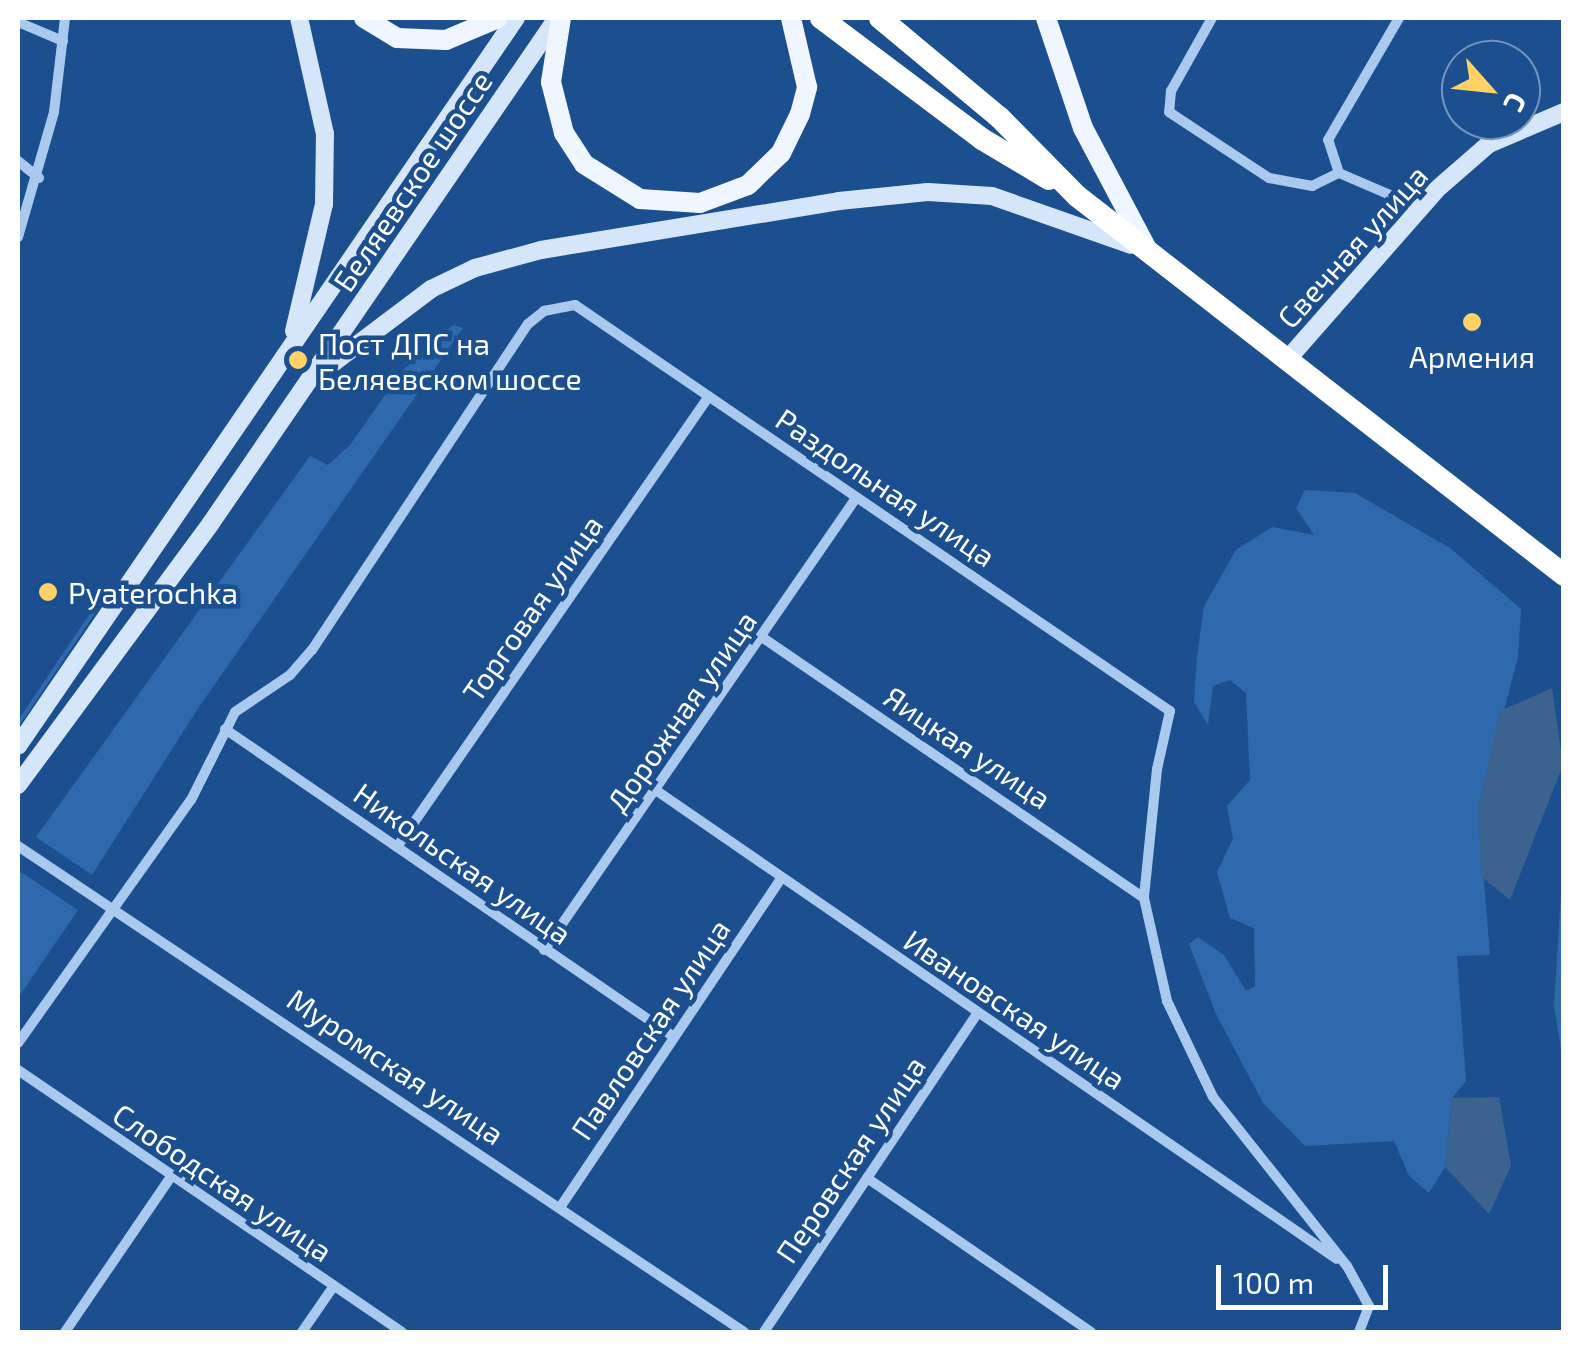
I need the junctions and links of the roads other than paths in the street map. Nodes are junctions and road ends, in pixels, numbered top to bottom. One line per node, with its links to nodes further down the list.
1 (65, 18): 14 (street)
2 (299, 18): 23 (main road)
3 (364, 18): 4 (main road)
4 (498, 18)
5 (516, 18): 23 (main road, Беляевское шоссе)
6 (559, 18): 7 (main road); 25 (main road, Беляевское шоссе)
7 (792, 18)
8 (822, 18): 19 (highway)
9 (880, 18): 19 (highway)
10 (1046, 18): 22 (main road)
11 (1212, 18): 17 (street)
12 (1399, 18): 17 (street)
13 (18, 22): 14 (street)
14 (63, 41): 18 (street)
15 (1564, 112): 20 (main road, Свечная улица)
16 (18, 160): 18 (street)
17 (1339, 173): 20 (street)
18 (39, 178): 21 (street)
19 (1077, 196): 22 (highway)
20 (1418, 208): 24 (main road, Свечная улица)
21 (18, 237)
22 (1149, 252): 24 (highway); 25 (main road)
23 (290, 346): 31 (main road, Беляевское шоссе)
24 (1286, 360): 28 (highway)
25 (312, 378): 32 (main road, Беляевское шоссе)
26 (709, 396): 27 (street, Раздольная улица); 30 (street, Раздольная улица); 35 (street, Торговая улица)
27 (856, 498): 29 (street, Дорожная улица); 37 (street, Раздольная улица)
28 (1564, 576)
29 (763, 638): 33 (street, Дорожная улица); 37 (street, Яицкая улица)
30 (225, 729): 35 (street, Никольская улица); 38 (street)
31 (18, 746)
32 (18, 785)
33 (657, 791): 36 (street, Ивановская улица); 39 (street, Дорожная улица)
34 (18, 846): 38 (street, Муромская улица)
35 (397, 847): 39 (street, Никольская улица)
36 (782, 878): 40 (street, Ивановская улица); 41 (street, Павловская улица)
37 (1144, 898): 47 (street)
38 (112, 906): 42 (street); 46 (street, Муромская улица)
39 (544, 950): 41 (street, Никольская улица)
40 (977, 1014): 45 (street, Перовская улица); 47 (street, Ивановская улица)
41 (674, 1037): 46 (street, Павловская улица)
42 (18, 1043)
43 (18, 1070): 44 (street, Слободская улица)
44 (170, 1178): 48 (street, Слободская улица); 49 (street)
45 (868, 1178): 53 (street, Перовская улица); 54 (street)
46 (560, 1206): 52 (street, Муромская улица)
47 (1346, 1266): 55 (street)
48 (333, 1287): 50 (street); 51 (street, Слободская улица)
49 (65, 1332)
50 (302, 1332)
51 (402, 1332)
52 (744, 1332)
53 (764, 1332)
54 (1091, 1332)
55 (1359, 1332)

